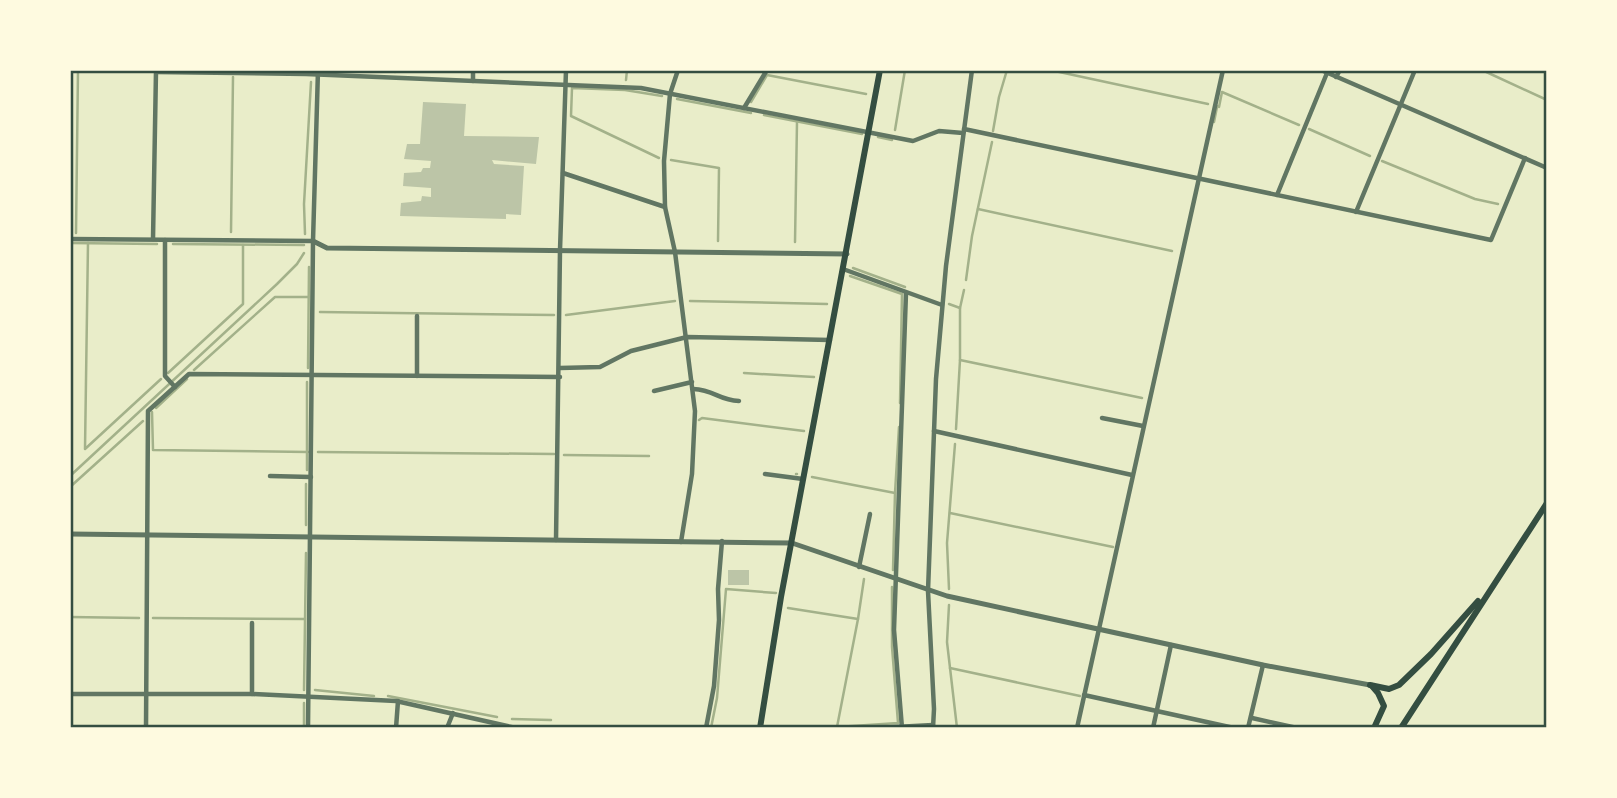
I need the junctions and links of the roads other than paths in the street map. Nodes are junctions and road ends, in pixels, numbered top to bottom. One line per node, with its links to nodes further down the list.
1 (473, 70): 15 (street)
2 (566, 70): 16 (street)
3 (678, 70): 17 (street)
4 (767, 70): 19 (street)
5 (880, 70): 21 (main road)
6 (972, 70): 20 (street)
7 (1223, 70): 25 (street)
8 (1321, 70): 13 (street)
9 (1340, 70): 14 (street)
10 (1415, 70): 18 (street)
11 (156, 71): 12 (street); 30 (street)
12 (318, 73): 15 (street); 32 (street)
13 (1327, 73): 14 (street); 26 (street)
14 (1336, 77): 18 (street)
15 (473, 81): 16 (street)
16 (567, 84): 17 (street); 24 (street)
17 (670, 94): 19 (street); 27 (street)
18 (1400, 105): 22 (street); 28 (street)
19 (744, 107): 21 (street)
20 (964, 131): 21 (street); 25 (street); 38 (street)
21 (868, 133): 35 (main road)
22 (1525, 158): 23 (street); 28 (street)
23 (1547, 168)
24 (564, 173): 27 (street); 33 (street)
25 (1199, 178): 26 (street); 52 (street)
26 (1277, 195): 28 (street)
27 (664, 207): 34 (street)
28 (1356, 212)
29 (70, 239): 30 (street)
30 (153, 239): 31 (street)
31 (165, 240): 32 (street); 47 (street)
32 (313, 241): 33 (street); 43 (street)
33 (560, 250): 34 (street); 42 (street)
34 (675, 252): 35 (street); 40 (street)
35 (847, 254): 36 (main road)
36 (843, 269): 37 (street); 41 (main road)
37 (906, 293): 38 (street); 69 (street)
38 (942, 305): 53 (street)
39 (416, 316): 44 (street)
40 (687, 337): 41 (street); 42 (street); 46 (street)
41 (830, 340): 58 (main road)
42 (560, 369): 45 (street)
43 (311, 375): 44 (street); 47 (street); 57 (street)
44 (416, 376): 45 (street)
45 (560, 377): 64 (street)
46 (692, 383): 48 (street); 49 (street)
47 (174, 386): 62 (street)
48 (693, 389): 50 (street); 66 (street)
49 (654, 391)
50 (739, 401)
51 (1102, 418): 52 (street)
52 (1143, 426): 55 (street)
53 (934, 431): 55 (street); 71 (street)
54 (765, 474): 58 (street)
55 (1132, 475): 73 (street)
56 (270, 476): 57 (street)
57 (311, 477): 63 (street)
58 (804, 480): 67 (main road)
59 (1547, 503): 70 (main road)
60 (870, 514): 68 (street)
61 (70, 534): 62 (street)
62 (148, 534): 63 (street); 79 (street)
63 (310, 536): 64 (street); 81 (street)
64 (556, 540): 66 (street)
65 (722, 541): 66 (street); 67 (street); 93 (street)
66 (681, 542)
67 (792, 543): 68 (street); 94 (main road)
68 (859, 567): 69 (street)
69 (896, 580): 71 (street); 87 (street)
70 (1491, 586): 76 (main road); 102 (main road)
71 (928, 591): 73 (street); 86 (street)
72 (252, 623): 78 (street)
73 (1100, 630): 74 (street); 80 (street)
74 (1171, 645): 75 (street); 83 (street)
75 (1263, 665): 76 (street); 85 (street)
76 (1370, 685): 101 (main road)
77 (70, 694): 79 (street)
78 (251, 694): 79 (street); 81 (street)
79 (146, 695): 88 (street)
80 (1084, 695): 83 (street); 96 (street)
81 (308, 696): 82 (street); 89 (street)
82 (398, 701): 84 (street); 90 (street)
83 (1156, 711): 97 (street); 98 (street)
84 (453, 713): 91 (street); 92 (street)
85 (1252, 718): 99 (street); 100 (street)
86 (933, 726): 87 (street)
87 (902, 727): 95 (street)
88 (146, 728)
89 (308, 728)
90 (396, 728)
91 (447, 728)
92 (515, 728)
93 (706, 728)
94 (760, 728)
95 (876, 728)
96 (1077, 728)
97 (1153, 728)
98 (1234, 728)
99 (1248, 728)
100 (1297, 728)
101 (1374, 728)
102 (1401, 728)

